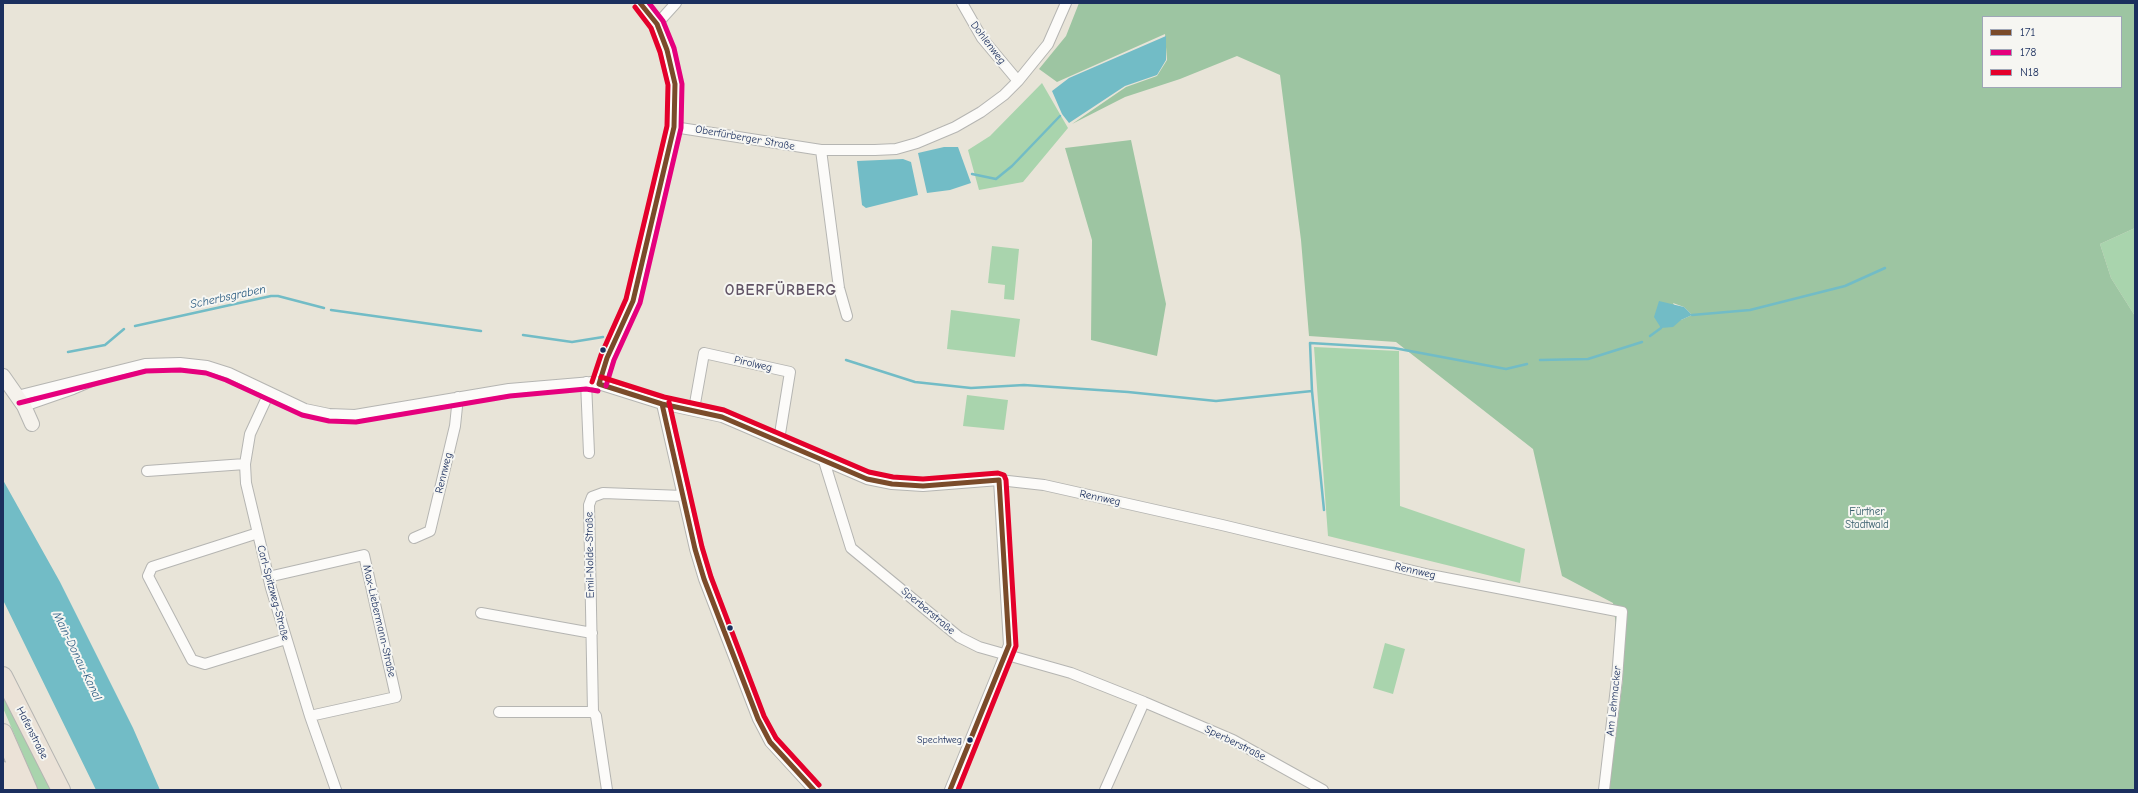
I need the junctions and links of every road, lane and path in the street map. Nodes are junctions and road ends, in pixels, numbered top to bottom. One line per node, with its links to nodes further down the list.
1 (640, 3): 5 (street)
2 (676, 3): 5 (street)
3 (962, 3): 6 (street, Dohlenweg)
4 (1066, 3): 6 (street, Oberfürberger Straße)
5 (657, 24): 7 (street)
6 (1018, 81): 8 (street, Oberfürberger Straße)
7 (674, 127): 8 (street, Oberfürberger Straße); 12 (street)
8 (821, 150): 9 (street)
9 (847, 316)
10 (3, 376): 15 (street)
11 (586, 382): 12 (street, Rennweg); 14 (street, Rennweg); 20 (street)
12 (599, 384): 16 (street, Rennweg)
13 (269, 394): 14 (street, Rennweg); 15 (street, Rennweg); 22 (street, Carl-Spitzweg-Straße)
14 (458, 397): 27 (street, Rennweg)
15 (21, 401): 18 (street)
16 (662, 404): 17 (street, Rennweg); 25 (street)
17 (694, 409): 19 (street, Rennweg); 19 (street, Pirolweg)
18 (32, 424)
19 (779, 440): 21 (street, Rennweg)
20 (589, 453)
21 (824, 461): 24 (street, Rennweg); 33 (street, Sperberstraße)
22 (244, 464): 23 (street); 26 (street, Carl-Spitzweg-Straße)
23 (147, 471)
24 (999, 480): 29 (street, Rennweg); 33 (street)
25 (683, 496): 31 (street, Emil-Nolde-Straße); 46 (street)
26 (258, 533): 28 (street, Carl-Spitzweg-Straße); 32 (street)
27 (414, 538)
28 (268, 578): 32 (street, Carl-Spitzweg-Straße); 38 (street, Max-Liebermann-Straße)
29 (1622, 612): 50 (street, Am Lehmacker)
30 (481, 613): 31 (street)
31 (592, 634): 37 (street, Emil-Nolde-Straße)
32 (286, 639): 38 (street, Carl-Spitzweg-Straße)
33 (1005, 654): 35 (street, Sperberstraße); 47 (street)
34 (3, 676): 43 (highway, Hafenstraße)
35 (1144, 702): 48 (street); 49 (street, Sperberstraße)
36 (499, 712): 37 (street)
37 (593, 712): 45 (street, Emil-Nolde-Straße)
38 (310, 716): 44 (street, Carl-Spitzweg-Straße)
39 (3, 733): 42 (highway)
40 (3, 771): 41 (highway)
41 (10, 790)
42 (28, 790)
43 (61, 790)
44 (336, 790)
45 (607, 790)
46 (814, 790)
47 (950, 790)
48 (1105, 790)
49 (1323, 790)
50 (1604, 790)

